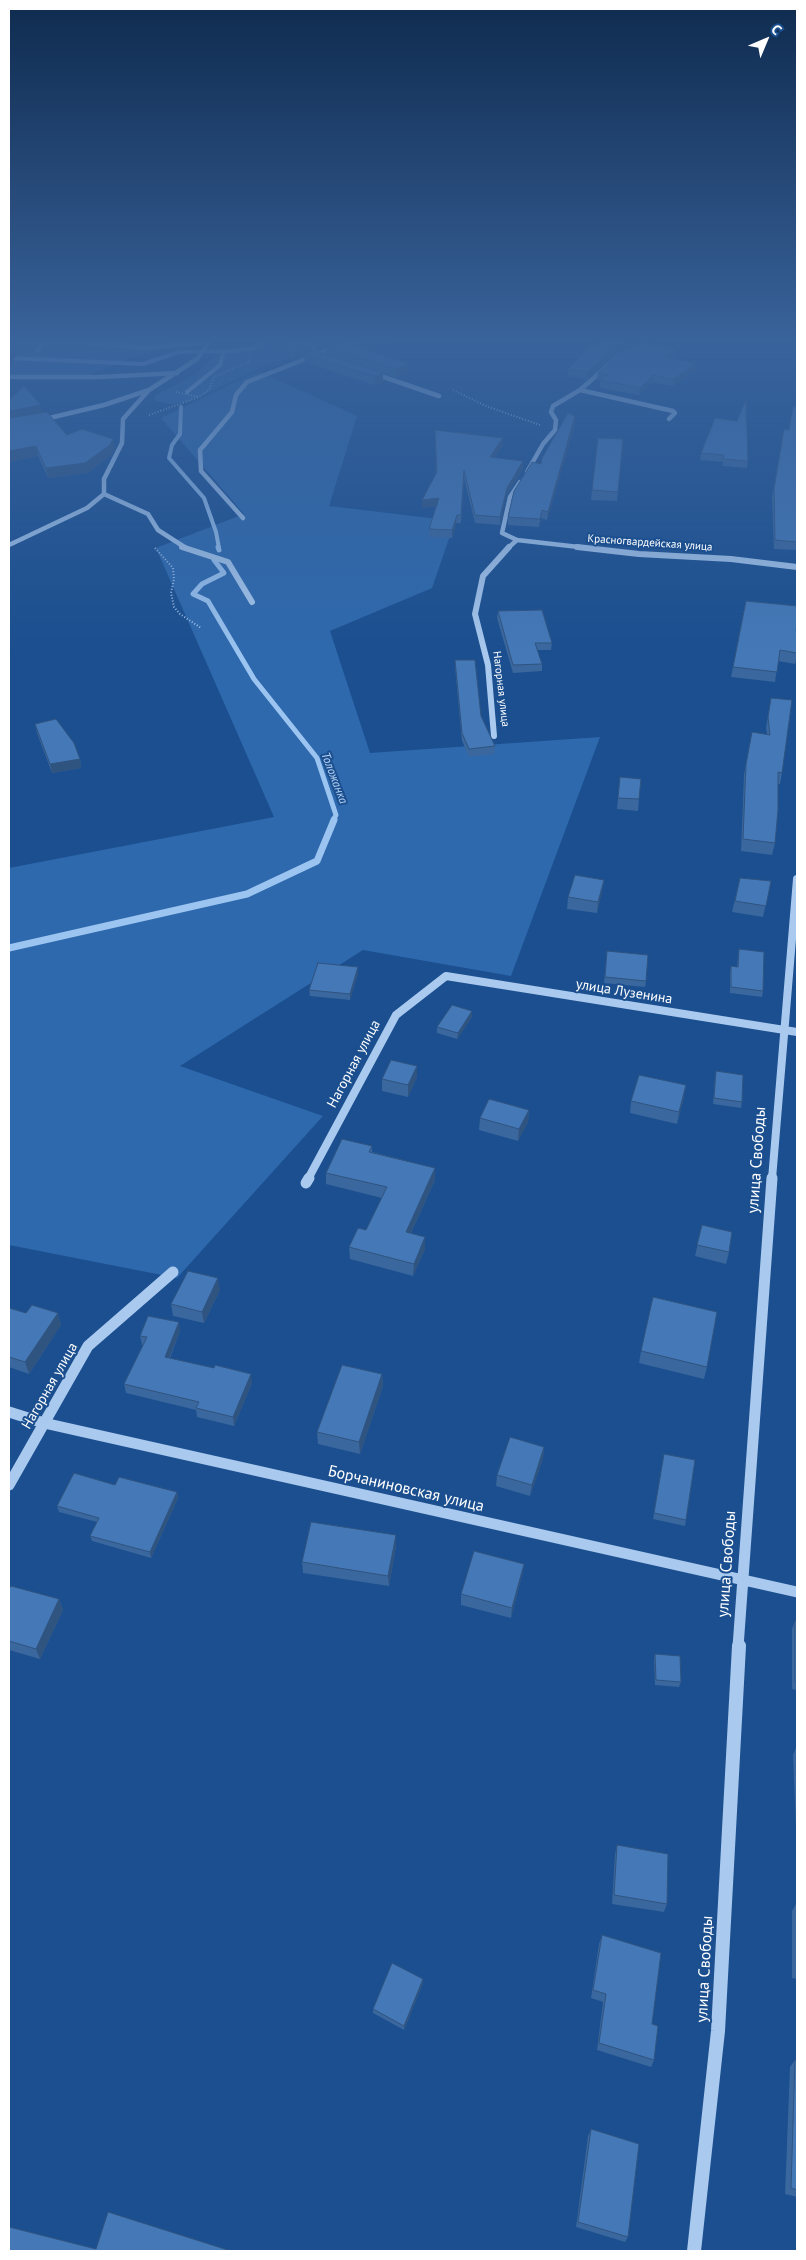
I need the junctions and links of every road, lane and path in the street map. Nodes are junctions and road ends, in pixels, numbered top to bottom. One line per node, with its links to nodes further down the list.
1 (121, 444): 4 (street)
2 (205, 444): 5 (street)
3 (543, 444): 6 (street)
4 (104, 494): 8 (street); 11 (street)
5 (243, 518)
6 (502, 533): 7 (street, Красногвардейская улица)
7 (517, 540): 9 (street, Красногвардейская улица); 13 (street, Нагорная улица)
8 (9, 545)
9 (797, 567)
10 (173, 568): 12 (path)
11 (252, 602)
12 (200, 628)
13 (494, 736)
14 (797, 879): 16 (street, улица Свободы)
15 (446, 976): 16 (street, улица Лузенина); 18 (street, Нагорная улица)
16 (783, 1030): 17 (street, улица Лузенина); 23 (street, улица Свободы)
17 (797, 1032)
18 (306, 1183)
19 (173, 1272): 21 (street, Нагорная улица)
20 (9, 1412): 21 (street, Борчаниновская улица)
21 (44, 1424): 22 (street, Нагорная улица); 23 (street, Борчаниновская улица)
22 (9, 1484)
23 (742, 1581): 24 (street, Борчаниновская улица); 25 (street, улица Свободы)
24 (797, 1592)
25 (694, 2251)

